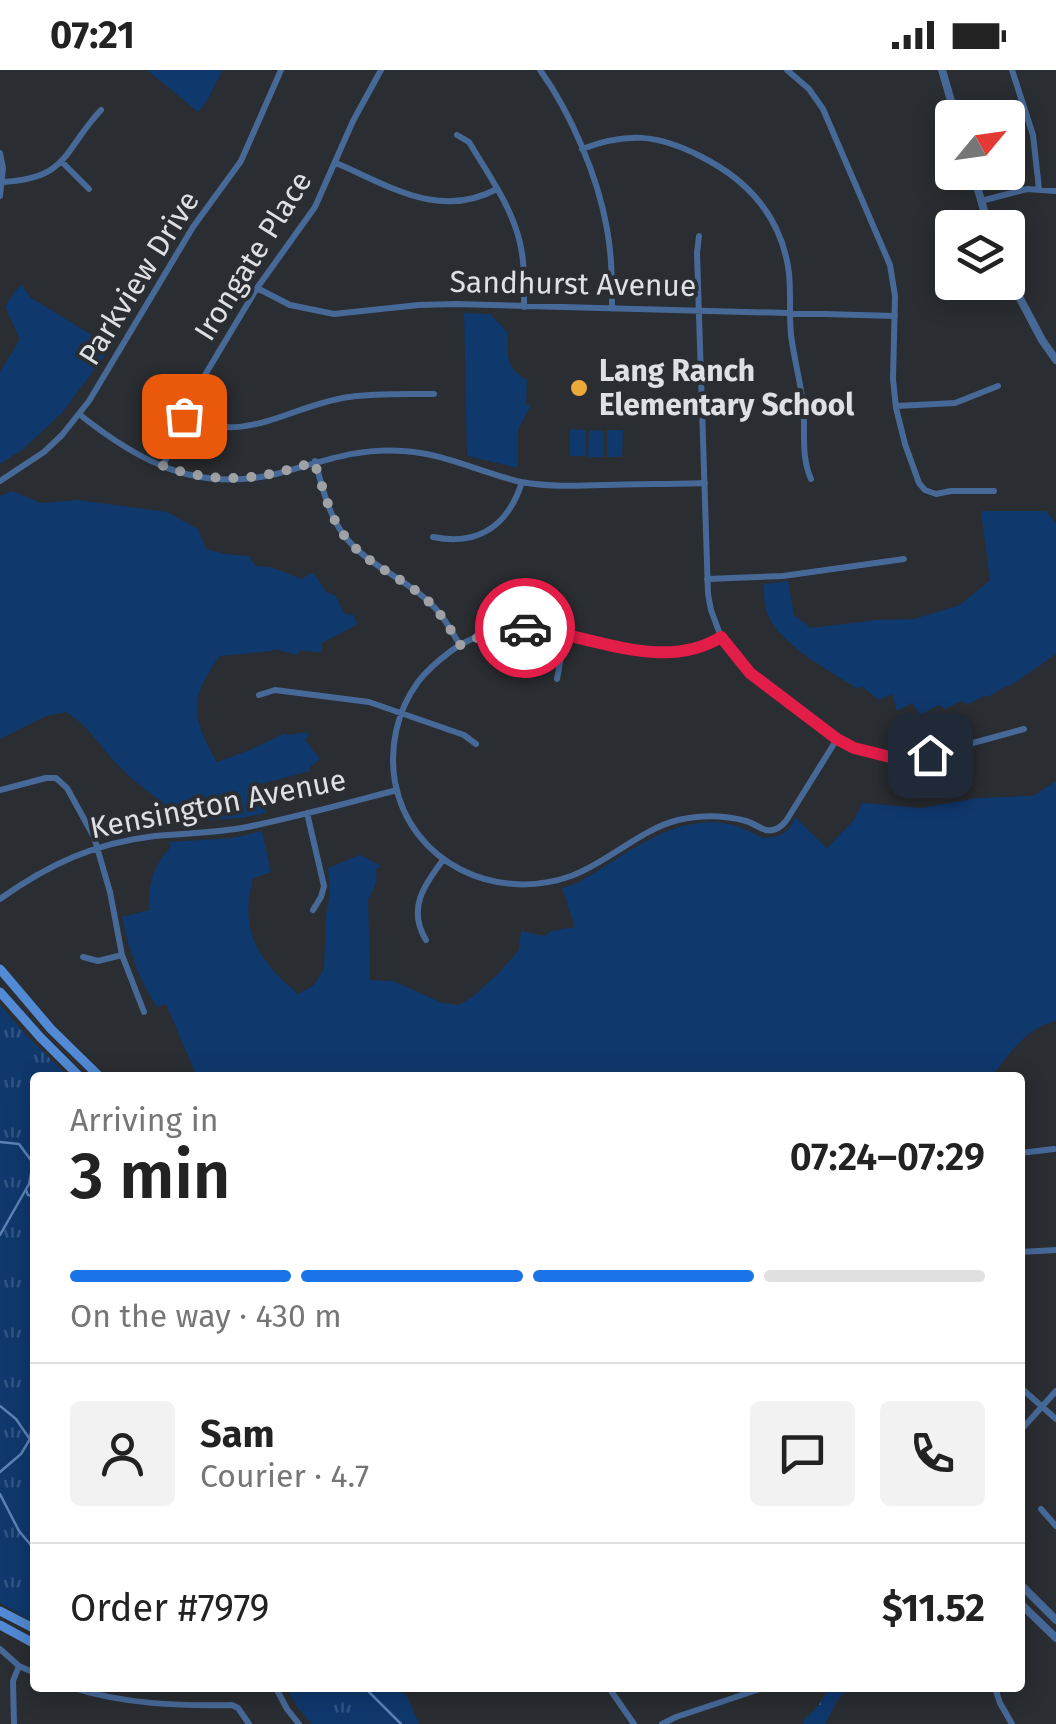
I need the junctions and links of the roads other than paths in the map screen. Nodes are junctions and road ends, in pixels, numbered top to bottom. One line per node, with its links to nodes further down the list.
1 (281, 70): 35 (street, Parkview Drive)
2 (381, 70): 13 (street, Irongate Place)
3 (787, 70): 30 (street)
4 (942, 70): 7 (street)
5 (1012, 70): 17 (street)
6 (542, 71): 10 (street)
7 (951, 100)
8 (101, 110): 12 (street)
9 (458, 135): 16 (street)
10 (582, 149): 27 (street); 29 (street)
11 (0, 153): 14 (street)
12 (62, 162): 14 (street); 15 (street)
13 (336, 163): 16 (street); 24 (street, Irongate Place)
14 (2, 182): 20 (street)
15 (88, 189)
16 (497, 189): 26 (street)
17 (1040, 189): 19 (street); 21 (street)
18 (978, 190): 21 (street)
19 (1056, 191)
20 (0, 196)
21 (981, 201): 22 (street)
22 (984, 210)
23 (699, 236): 28 (street)
24 (256, 288): 26 (street, Sandhurst Avenue); 36 (street, Irongate Place)
25 (1021, 300): 31 (street)
26 (524, 307): 27 (street, Sandhurst Avenue)
27 (612, 308): 28 (street, Sandhurst Avenue)
28 (698, 310): 29 (street, Sandhurst Avenue); 42 (street)
29 (791, 312): 30 (street, Sandhurst Avenue); 39 (street)
30 (895, 316): 34 (street)
31 (1056, 360)
32 (998, 386): 34 (street)
33 (434, 394): 36 (street)
34 (896, 406): 43 (street)
35 (79, 414): 38 (street); 40 (street, Parkview Drive)
36 (184, 416): 38 (street, Irongate Place)
37 (314, 462): 38 (street); 41 (street); 49 (street)
38 (163, 466)
39 (811, 479)
40 (0, 482)
41 (522, 482): 42 (street); 44 (street)
42 (705, 483): 46 (street)
43 (994, 491)
44 (433, 537)
45 (904, 559): 46 (street)
46 (707, 579): 48 (street)
47 (565, 635): 48 (street); 49 (street); 50 (street)
48 (721, 637): 54 (street)
49 (460, 645): 52 (street)
50 (556, 679)
51 (259, 696): 52 (street)
52 (401, 713): 55 (street); 57 (street)
53 (1024, 729): 54 (street)
54 (837, 739): 60 (street)
55 (476, 744)
56 (0, 790): 59 (street)
57 (397, 790): 58 (street, Kensington Avenue); 60 (street)
58 (307, 813): 59 (street, Kensington Avenue); 62 (street)
59 (97, 847): 61 (street, Kensington Avenue); 64 (street)
60 (443, 860): 63 (street)
61 (0, 899)
62 (312, 910)
63 (426, 940)
64 (122, 955): 65 (street); 68 (street)
65 (83, 958)
66 (0, 970): 70 (main road)
67 (0, 992): 69 (main road)
68 (144, 1012)
69 (74, 1072)
70 (95, 1072)
71 (1054, 1149): 72 (street)
72 (1025, 1152)
73 (1056, 1250): 74 (street)
74 (1025, 1252)
75 (1025, 1391): 77 (street)
76 (1056, 1391): 77 (street)
77 (1042, 1406): 78 (street); 79 (street)
78 (1056, 1419)
79 (1025, 1425)
80 (1041, 1508): 81 (street)
81 (1056, 1526)
82 (1025, 1589): 85 (street)
83 (1025, 1608): 88 (street)
84 (0, 1611): 87 (main road)
85 (1056, 1620)
86 (0, 1625): 89 (main road)
87 (30, 1626)
88 (1056, 1638)
89 (30, 1641)
90 (0, 1649): 91 (street)
91 (19, 1666): 92 (street); 98 (street)
92 (30, 1671)
93 (87, 1692): 99 (street)
94 (279, 1692): 100 (street)
95 (612, 1692): 101 (street)
96 (751, 1692): 102 (street)
97 (997, 1692): 103 (street)
98 (14, 1724)
99 (248, 1724)
100 (299, 1724)
101 (634, 1724)
102 (662, 1724)
103 (1012, 1724)

